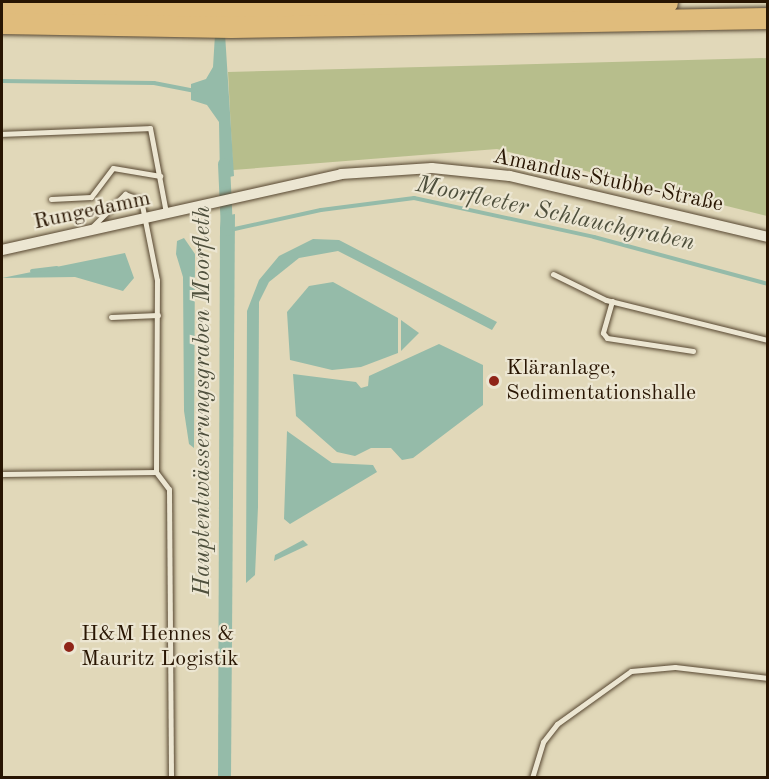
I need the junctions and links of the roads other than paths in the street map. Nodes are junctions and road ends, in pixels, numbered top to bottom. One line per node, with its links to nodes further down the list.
1 (667, 2): 4 (highway)
2 (2, 5): 3 (highway)
3 (209, 18): 4 (highway); 6 (highway)
4 (231, 18): 5 (highway)
5 (768, 18)
6 (2, 23)
7 (2, 134): 8 (lane)
8 (160, 176): 9 (lane); 11 (lane)
9 (51, 199)
10 (191, 209): 11 (street, Rungedamm); 14 (street, Amandus-Stubbe-Straße)
11 (166, 214): 12 (street, Rungedamm)
12 (145, 219): 13 (street, Rungedamm); 13 (lane); 18 (lane)
13 (90, 231): 15 (street, Rungedamm)
14 (768, 237)
15 (2, 250)
16 (553, 274): 17 (lane)
17 (612, 301): 20 (lane); 21 (lane)
18 (158, 315): 19 (lane); 22 (lane)
19 (111, 317)
20 (768, 340)
21 (693, 351)
22 (156, 472): 23 (lane); 25 (lane)
23 (2, 474)
24 (768, 678): 26 (lane)
25 (171, 777)
26 (532, 777)

